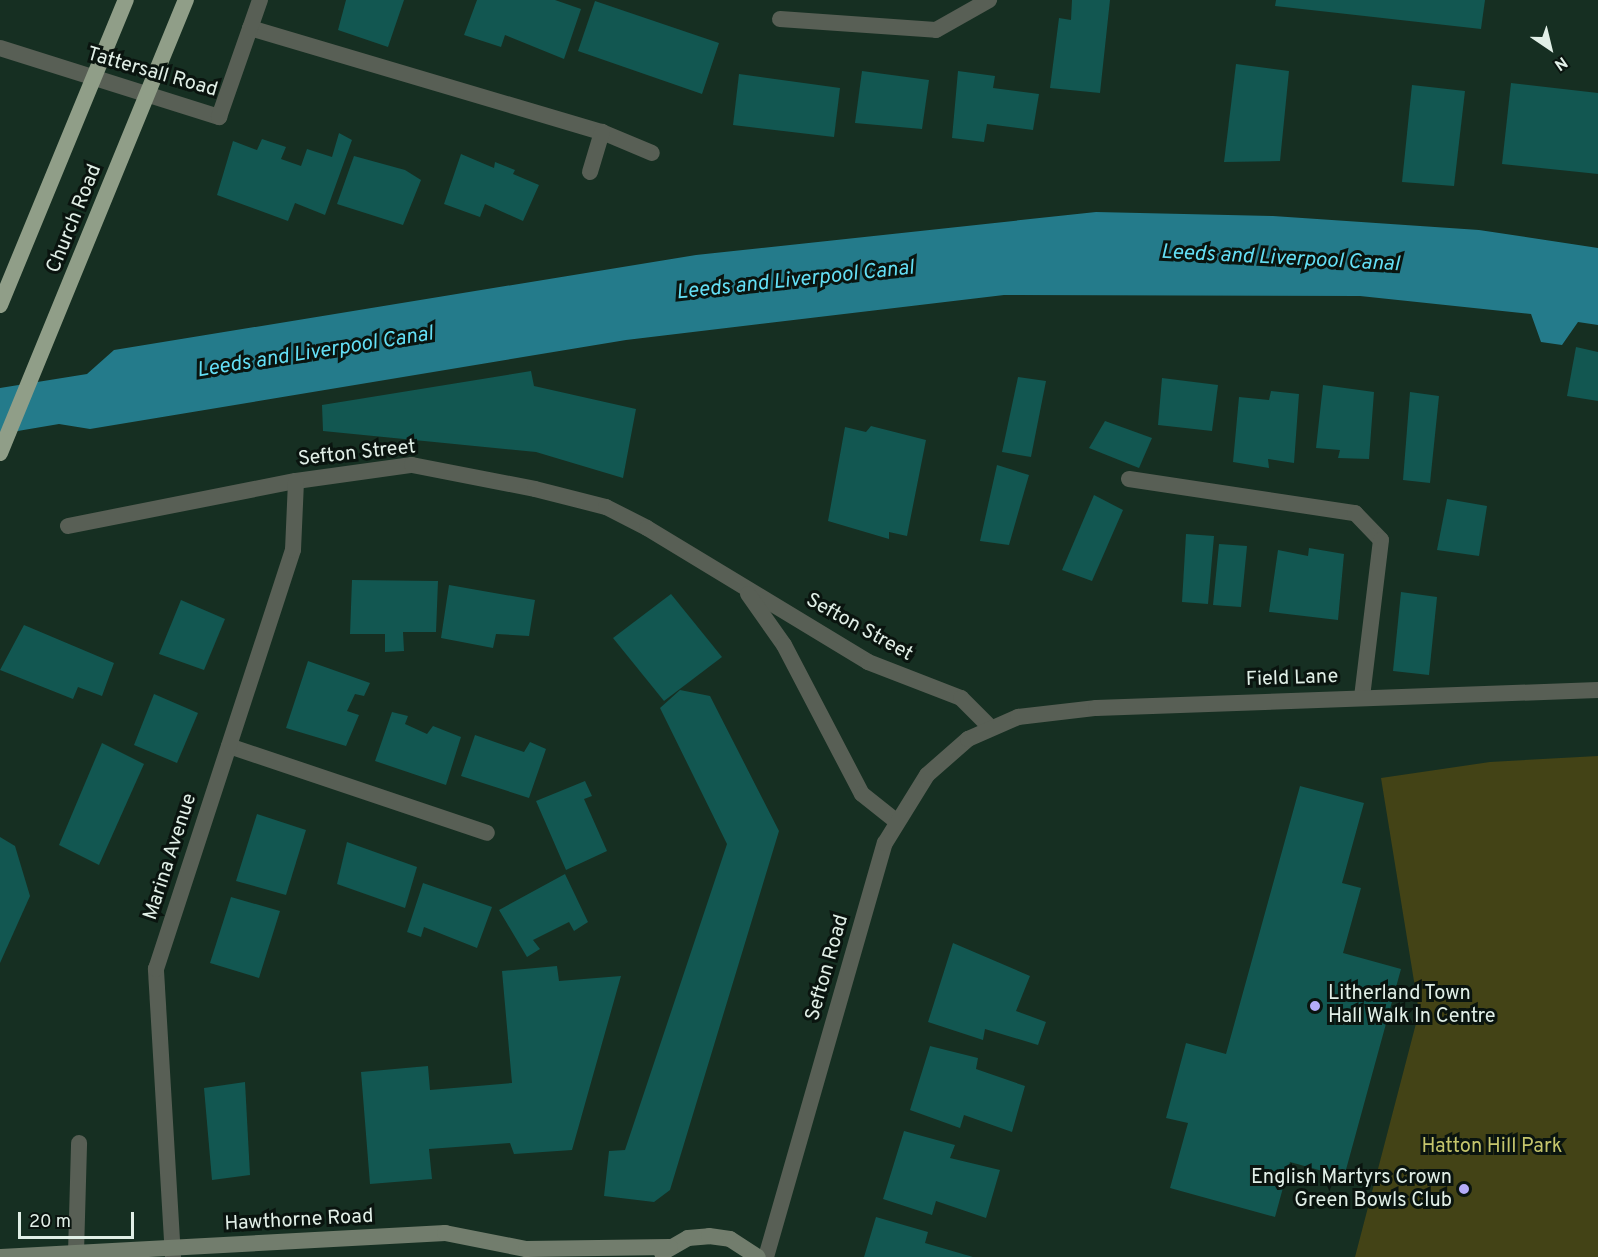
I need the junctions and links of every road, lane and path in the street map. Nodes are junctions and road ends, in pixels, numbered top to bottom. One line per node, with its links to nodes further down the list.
1 (126, 0): 11 (highway, Church Road)
2 (186, 0): 12 (highway, Church Road)
3 (260, 0): 6 (street, Tattersall Road)
4 (989, 0): 5 (street)
5 (780, 19)
6 (250, 28): 7 (street, Tattersall Road); 8 (street)
7 (0, 48)
8 (602, 132): 9 (street); 10 (street)
9 (652, 153)
10 (590, 172)
11 (0, 305)
12 (0, 453)
13 (1129, 479): 18 (street)
14 (296, 481): 15 (street, Sefton Street); 16 (street, Sefton Street); 20 (street, Marina Avenue)
15 (68, 526)
16 (737, 583): 19 (street, Sefton Street); 21 (street, Sefton Street)
17 (1598, 690): 18 (street, Field Lane)
18 (1362, 698): 19 (street, Field Lane)
19 (990, 727): 21 (street, Sefton Road)
20 (229, 746): 22 (street); 26 (street, Marina Avenue)
21 (896, 821): 30 (street, Sefton Road)
22 (487, 832)
23 (79, 1143): 25 (street)
24 (663, 1252): 27 (main road, Hawthorne Road); 29 (main road, Hawthorne Road)
25 (76, 1253): 26 (main road, Hawthorne Road); 28 (main road, Hawthorne Road)
26 (172, 1253): 27 (main road, Hawthorne Road)
27 (533, 1253)
28 (1, 1257)
29 (758, 1257)
30 (766, 1257)

